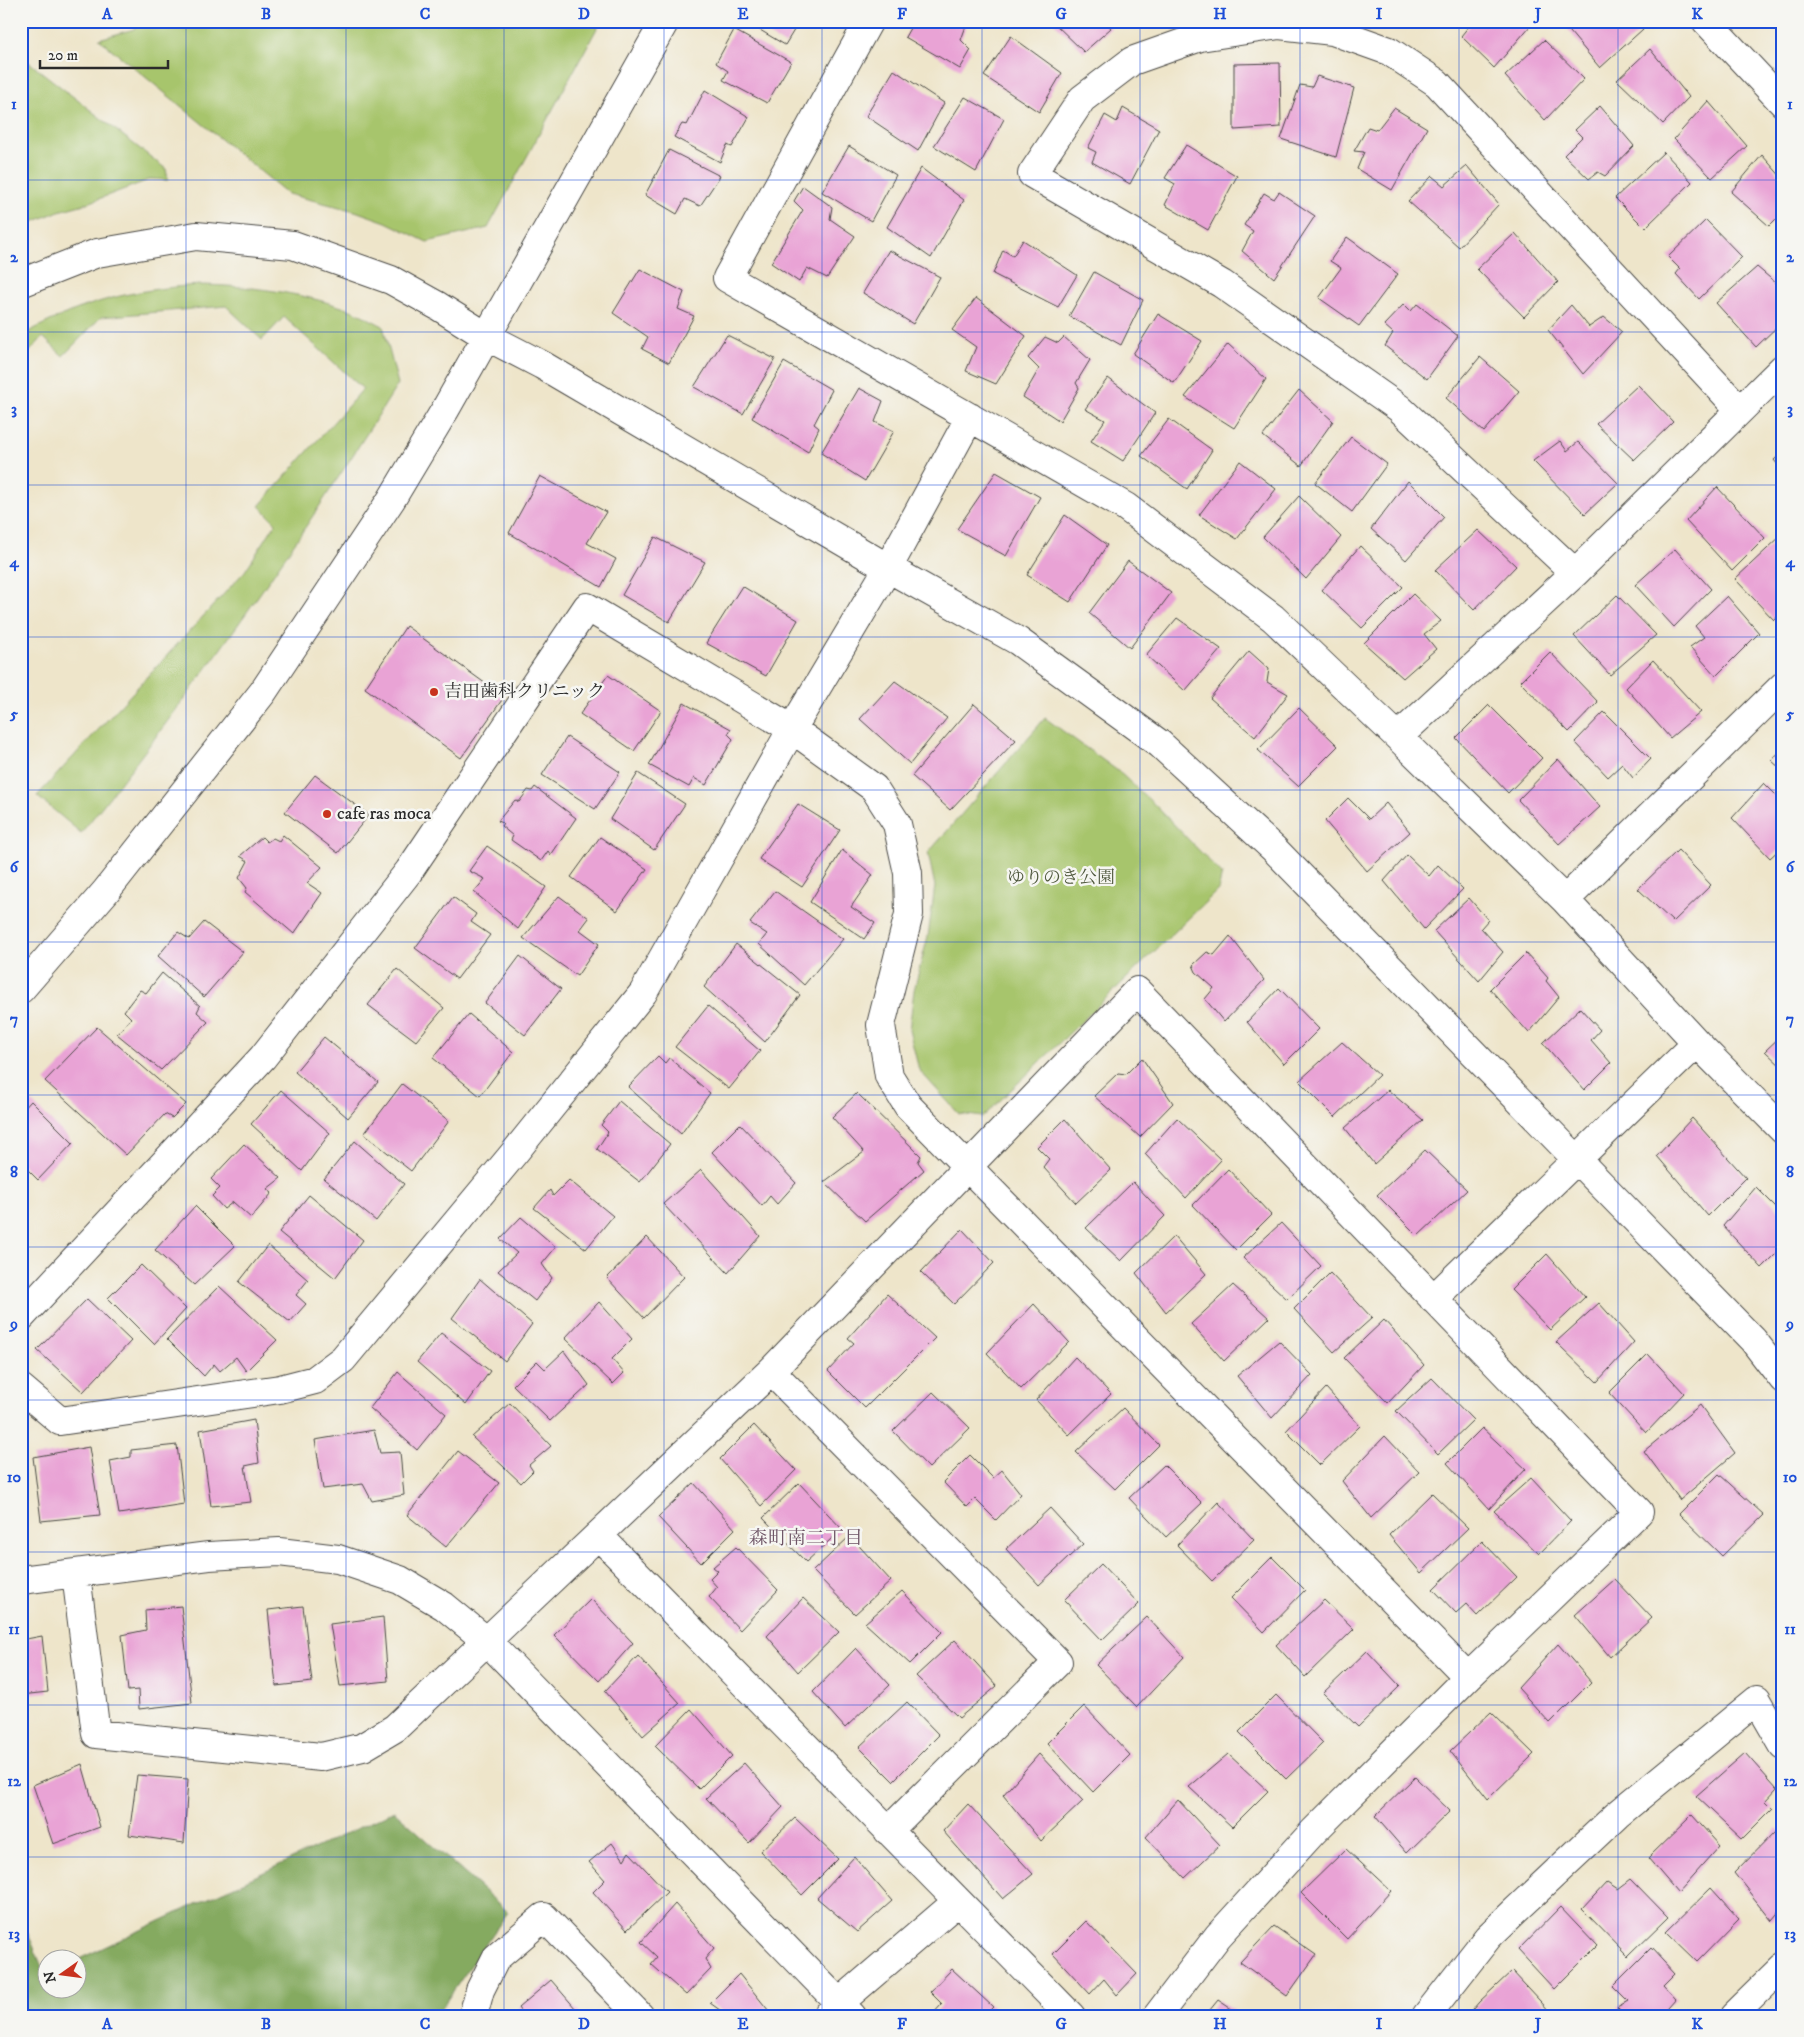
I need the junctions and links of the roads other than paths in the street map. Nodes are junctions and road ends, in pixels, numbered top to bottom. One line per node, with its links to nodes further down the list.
1 (665, 21): 7 (street)
2 (869, 21): 10 (street)
3 (1706, 21): 5 (street)
4 (1279, 23): 9 (street); 12 (street)
5 (1783, 103)
6 (21, 284): 7 (street)
7 (486, 336): 11 (street); 17 (street)
8 (1783, 368): 9 (street)
9 (1740, 410): 12 (street)
10 (970, 417): 11 (street); 15 (street)
11 (888, 568): 14 (street); 20 (street)
12 (1575, 573): 15 (street)
13 (1783, 686): 16 (street)
14 (792, 729): 21 (street); 23 (street); 26 (street)
15 (1398, 737): 16 (street)
16 (1565, 900): 18 (street)
17 (21, 989)
18 (1697, 1043): 19 (street); 20 (street)
19 (1783, 1130)
20 (1577, 1160): 22 (street); 25 (street)
21 (966, 1167): 22 (street); 24 (street); 31 (street)
22 (1433, 1299): 31 (street)
23 (21, 1317)
24 (771, 1371): 27 (street); 33 (street)
25 (1783, 1379)
26 (21, 1388)
27 (598, 1535): 30 (street); 33 (street)
28 (76, 1574): 29 (street); 30 (street); 30 (street)
29 (21, 1580)
30 (488, 1642): 36 (street)
31 (1468, 1677): 40 (street)
32 (1783, 1745): 41 (street)
33 (888, 1830): 34 (street)
34 (958, 1902): 36 (street); 39 (street)
35 (1783, 1966): 42 (street)
36 (840, 2011)
37 (473, 2016): 38 (street)
38 (640, 2016)
39 (1071, 2016)
40 (1157, 2016)
41 (1426, 2016)
42 (1733, 2016)

